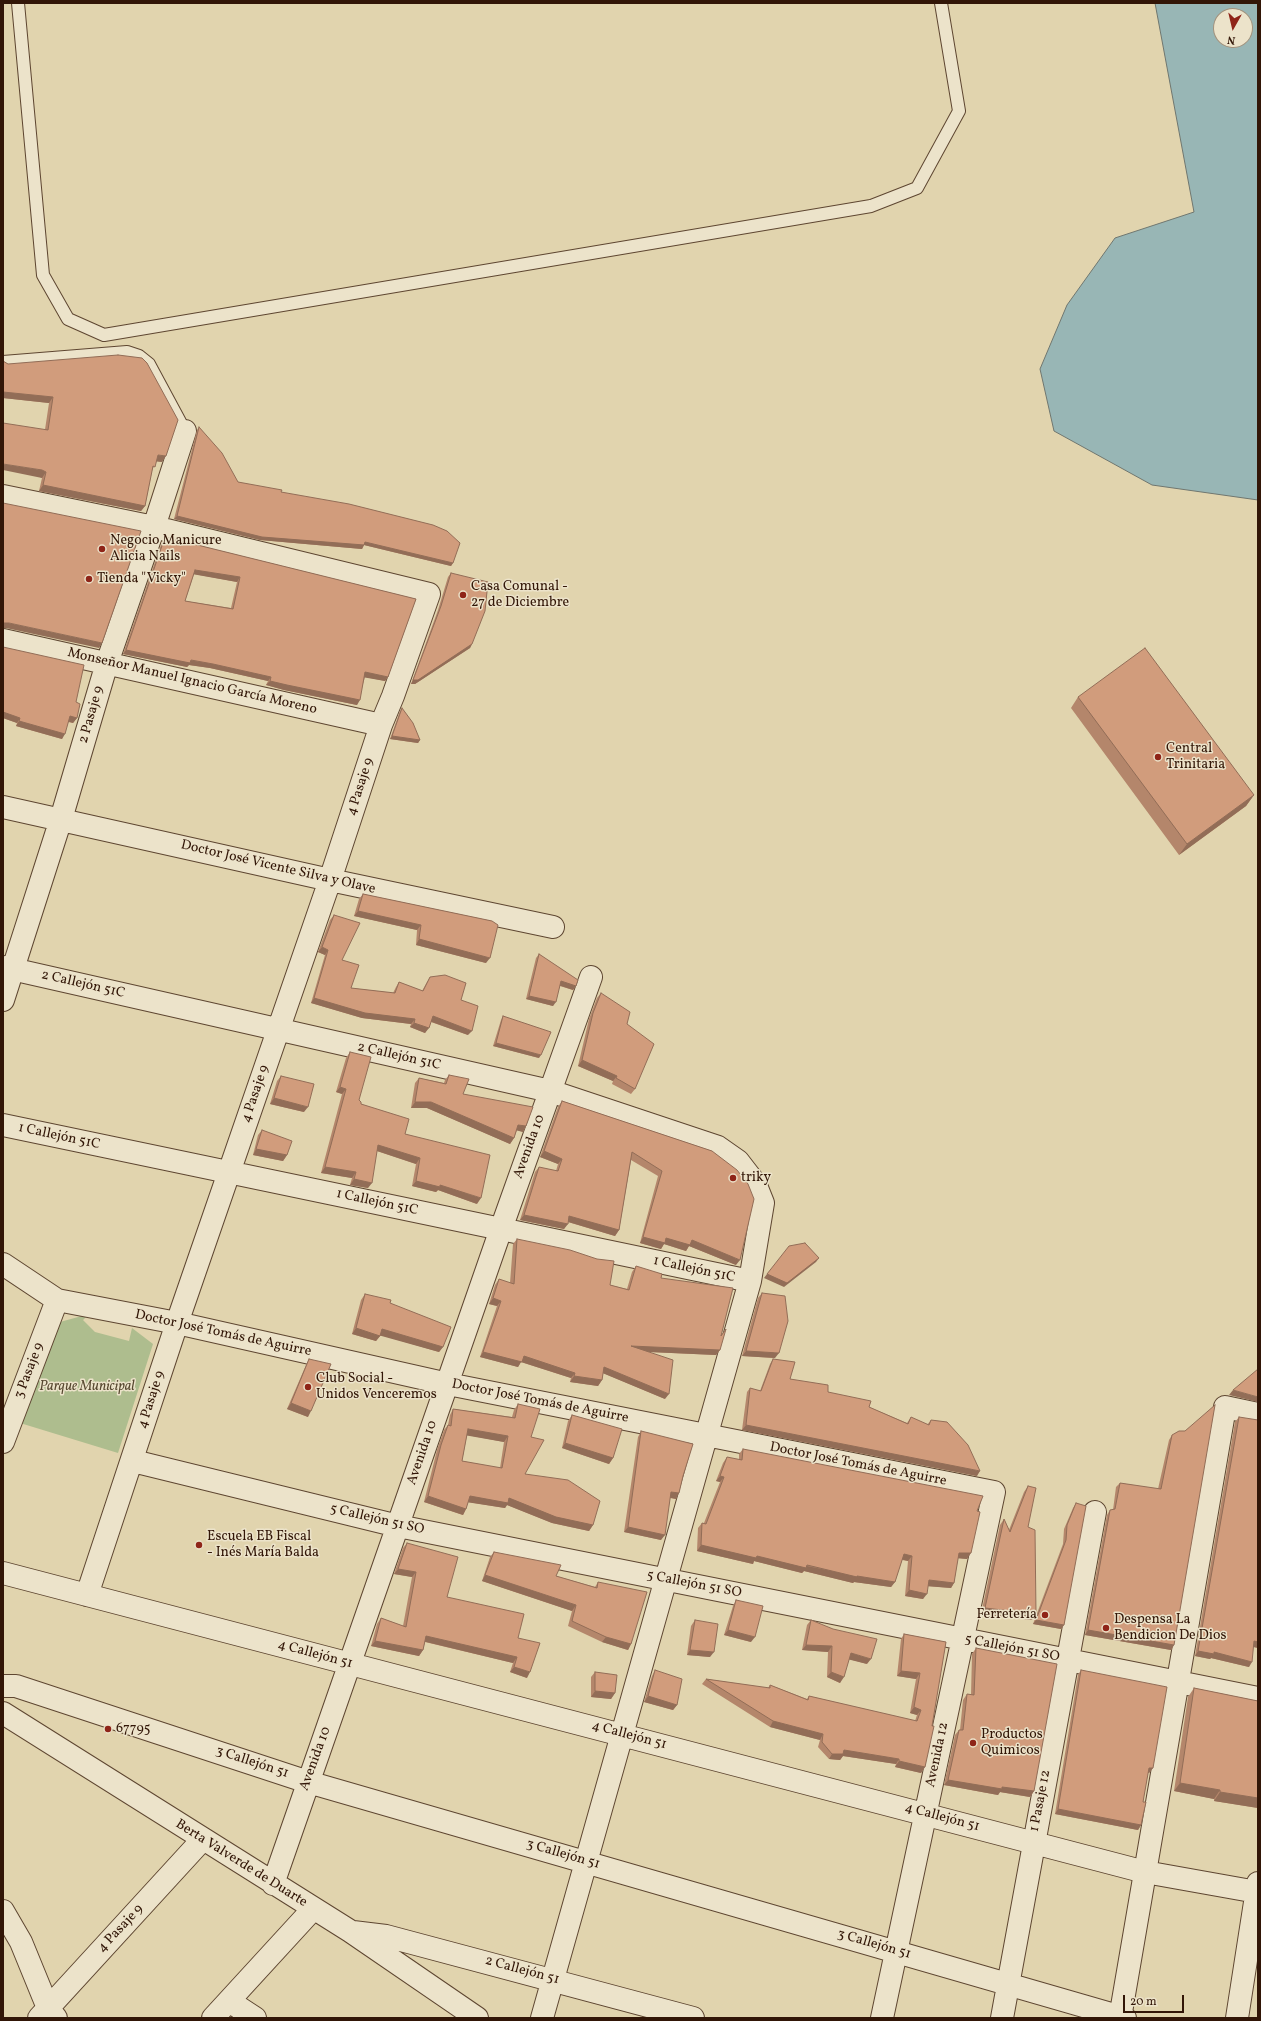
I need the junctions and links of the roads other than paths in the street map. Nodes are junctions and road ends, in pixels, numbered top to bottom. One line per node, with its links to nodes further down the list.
1 (18, 3): 2 (lane)
2 (941, 3)
3 (3, 362): 4 (lane)
4 (185, 431): 6 (street, 2 Pasaje 9)
5 (3, 496): 6 (street)
6 (154, 527): 8 (street, 2 Pasaje 9); 9 (street, 4 Pasaje 9)
7 (3, 640): 8 (street, Monseñor Manuel Ignacio García Moreno)
8 (107, 663): 9 (street, Monseñor Manuel Ignacio García Moreno); 11 (street, 2 Pasaje 9)
9 (381, 725): 12 (street, 4 Pasaje 9)
10 (3, 807): 11 (street, Doctor José Vicente Silva y Olave)
11 (61, 818): 12 (street, Doctor José Vicente Silva y Olave); 14 (street, 2 Pasaje 9)
12 (330, 880): 13 (street, Doctor José Vicente Silva y Olave); 17 (street, 4 Pasaje 9)
13 (553, 927)
14 (8, 968): 16 (street, 2 Pasaje 9); 17 (street, 2 Callejón 51C)
15 (591, 977): 18 (street, Avenida 10)
16 (3, 1000)
17 (278, 1030): 18 (street, 2 Callejón 51C); 20 (street, 4 Pasaje 9)
18 (550, 1091): 21 (street, Avenida 10); 23 (street, 2 Callejón 51C)
19 (3, 1125): 20 (street, 1 Callejón 51C)
20 (229, 1172): 21 (street, 1 Callejón 51C); 25 (street, 4 Pasaje 9)
21 (501, 1229): 23 (street, 1 Callejón 51C); 26 (street, Avenida 10)
22 (3, 1264): 24 (street, Doctor José Tomás de Aguirre)
23 (750, 1282): 28 (street)
24 (57, 1300): 25 (street, Doctor José Tomás de Aguirre); 29 (street, 3 Pasaje 9)
25 (177, 1323): 26 (street, Doctor José Tomás de Aguirre); 30 (street, 4 Pasaje 9)
26 (448, 1384): 28 (street, Doctor José Tomás de Aguirre); 33 (street, Avenida 10)
27 (1258, 1414): 40 (street)
28 (707, 1435): 31 (street, Doctor José Tomás de Aguirre); 35 (street)
29 (3, 1442)
30 (133, 1461): 33 (street, 5 Callejón 51 SO); 36 (street, 4 Pasaje 9)
31 (994, 1492): 37 (street, Avenida 12)
32 (1095, 1512): 38 (street, 1 Pasaje 12)
33 (398, 1526): 35 (street, 5 Callejón 51 SO); 39 (street, Avenida 10)
34 (3, 1573): 36 (street, 4 Callejón 51)
35 (666, 1579): 37 (street, 5 Callejón 51 SO); 44 (street)
36 (87, 1595): 39 (street, 4 Callejón 51)
37 (963, 1639): 38 (street, 5 Callejón 51 SO); 46 (street, Avenida 12)
38 (1068, 1660): 40 (street, 5 Callejón 51 SO); 48 (street, 1 Pasaje 12)
39 (350, 1664): 44 (street, 4 Callejón 51); 45 (street, Avenida 10)
40 (1178, 1682): 42 (street, 5 Callejón 51 SO); 50 (street)
41 (3, 1686): 45 (street, 3 Callejón 51)
42 (1258, 1698)
43 (3, 1713): 47 (street, Berta Valverde de Duarte)
44 (622, 1735): 46 (street, 4 Callejón 51); 49 (street)
45 (308, 1782): 49 (street, 3 Callejón 51); 51 (street, Avenida 10)
46 (926, 1814): 48 (street, 4 Callejón 51); 56 (street, Avenida 12)
47 (203, 1839): 51 (street, Berta Valverde de Duarte); 60 (street, 4 Pasaje 9)
48 (1034, 1842): 50 (street, 4 Callejón 51); 58 (street, 1 Pasaje 12)
49 (586, 1862): 56 (street, 3 Callejón 51); 57 (street)
50 (1145, 1872): 52 (street, 4 Callejón 51); 68 (street)
51 (273, 1884): 53 (street, Berta Valverde de Duarte)
52 (1257, 1888): 69 (street)
53 (313, 1909): 55 (street, Berta Valverde de Duarte); 59 (street)
54 (3, 1911): 60 (street)
55 (350, 1931): 57 (street, 2 Callejón 51); 63 (street, Berta Valverde de Duarte)
56 (896, 1952): 58 (street, 3 Callejón 51); 66 (street, Avenida 12)
57 (553, 1979): 64 (street); 65 (street, 2 Callejón 51)
58 (1008, 1984): 67 (street, 1 Pasaje 12); 68 (street, 3 Callejón 51)
59 (229, 2001): 61 (street); 62 (street)
60 (47, 2015)
61 (213, 2018)
62 (255, 2018)
63 (477, 2018)
64 (542, 2018)
65 (693, 2018)
66 (882, 2018)
67 (1002, 2018)
68 (1122, 2018)
69 (1237, 2018)

